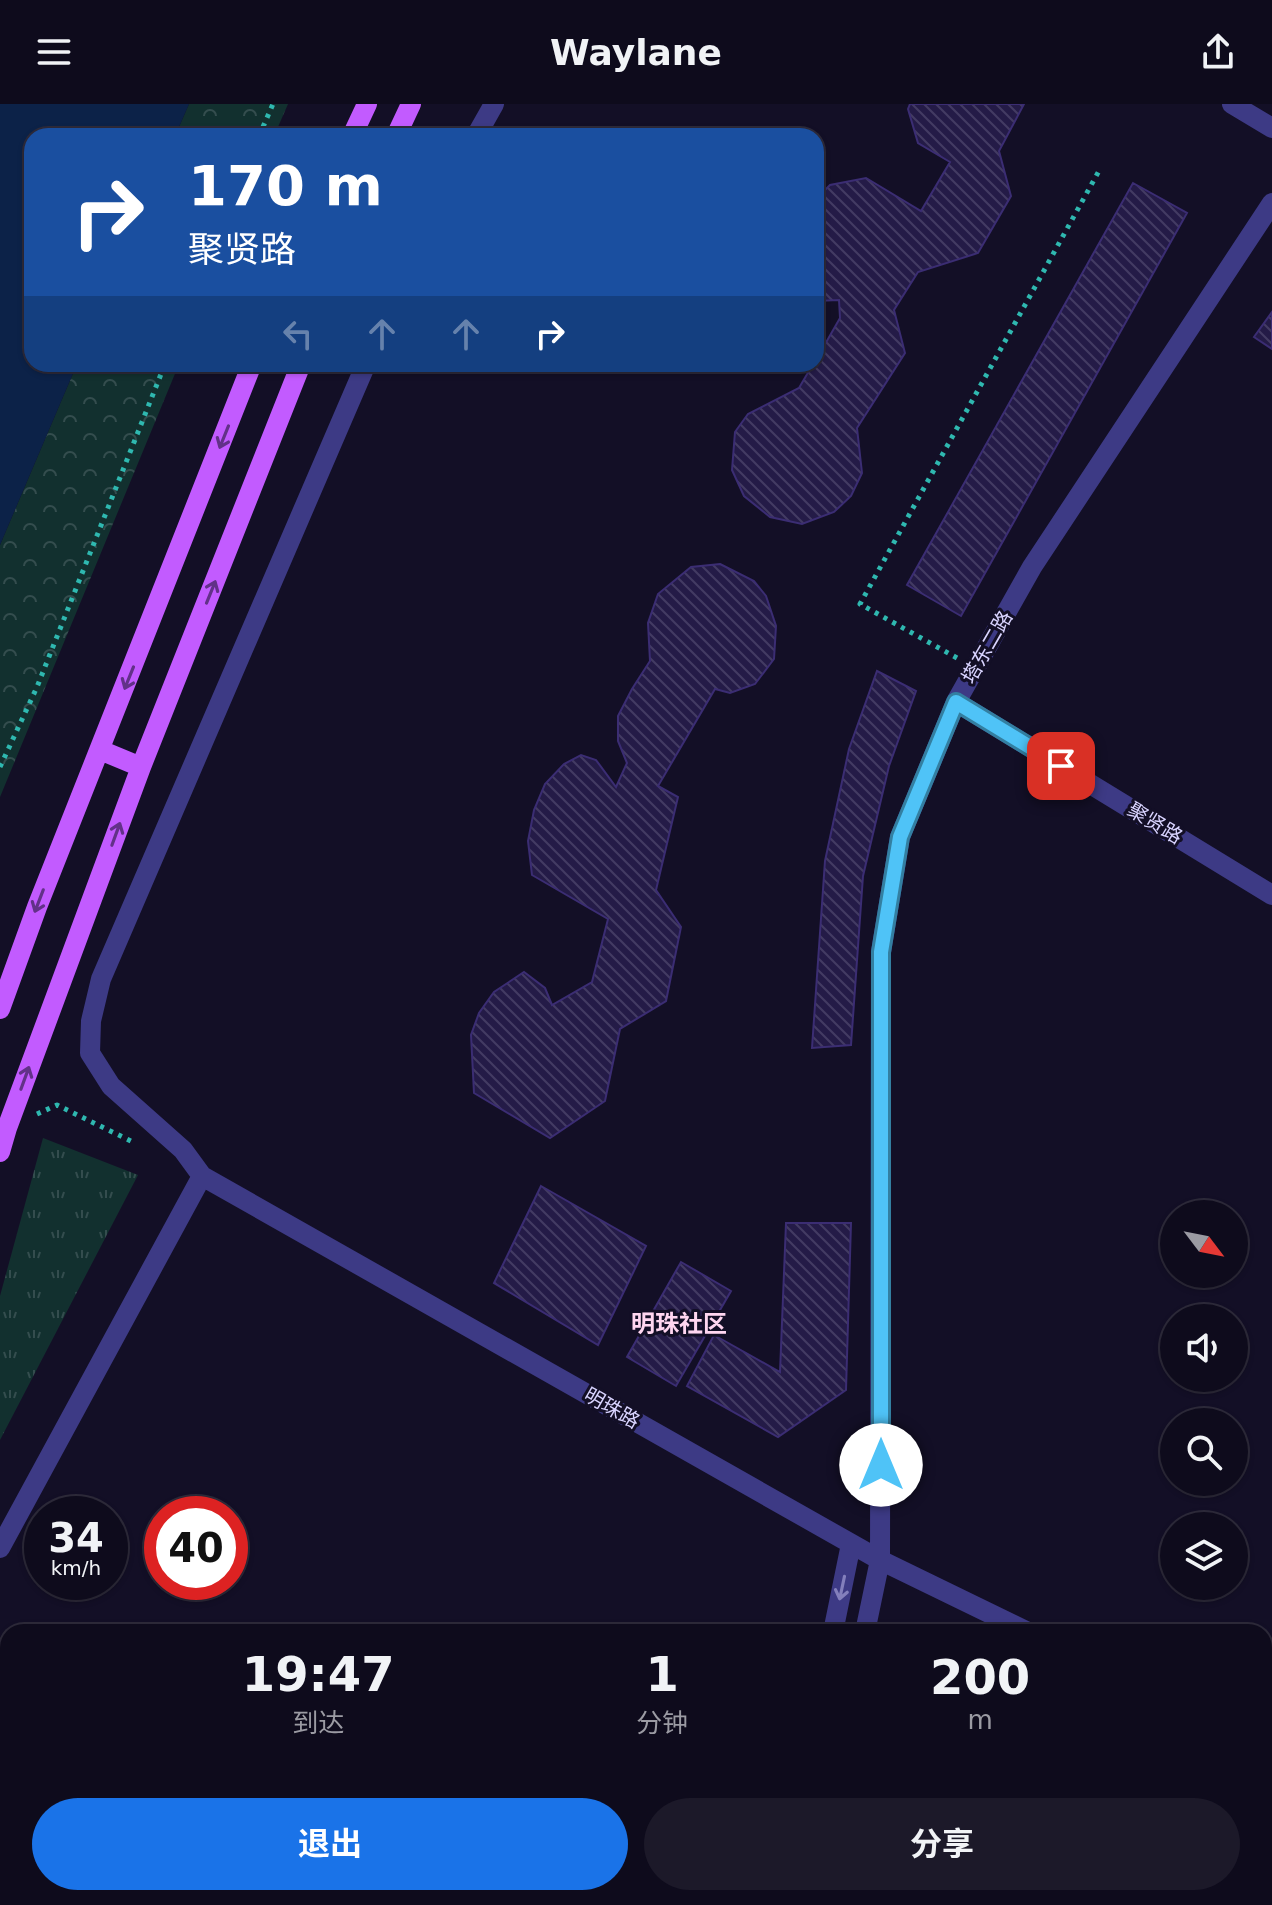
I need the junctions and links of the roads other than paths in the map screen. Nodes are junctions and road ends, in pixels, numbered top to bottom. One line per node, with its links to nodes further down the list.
1 (367, 104): 5 (main road)
2 (411, 104): 6 (main road)
3 (494, 104): 7 (street)
4 (1232, 104): 8 (street)
5 (356, 128)
6 (400, 128)
7 (480, 128)
8 (1272, 128)
9 (1272, 203): 13 (street, 塔东二路)
10 (249, 372): 14 (main road, one-way to 14)
11 (298, 372): 15 (main road, one-way to 11)
12 (363, 372): 19 (street)
13 (956, 702): 16 (street, 聚贤路); 22 (street, 塔东二路)
14 (100, 750): 15 (main road); 17 (main road, one-way to 17)
15 (141, 767): 18 (main road, one-way to 15)
16 (1272, 895)
17 (0, 1009)
18 (0, 1152)
19 (202, 1176): 20 (street, 明珠路); 21 (street)
20 (851, 1544): 22 (street, 明珠路); 23 (street, one-way to 23)
21 (0, 1548)
22 (880, 1560): 24 (street, 塔东二路); 25 (street, 明珠路)
23 (835, 1624)
24 (867, 1624)
25 (1012, 1624)

